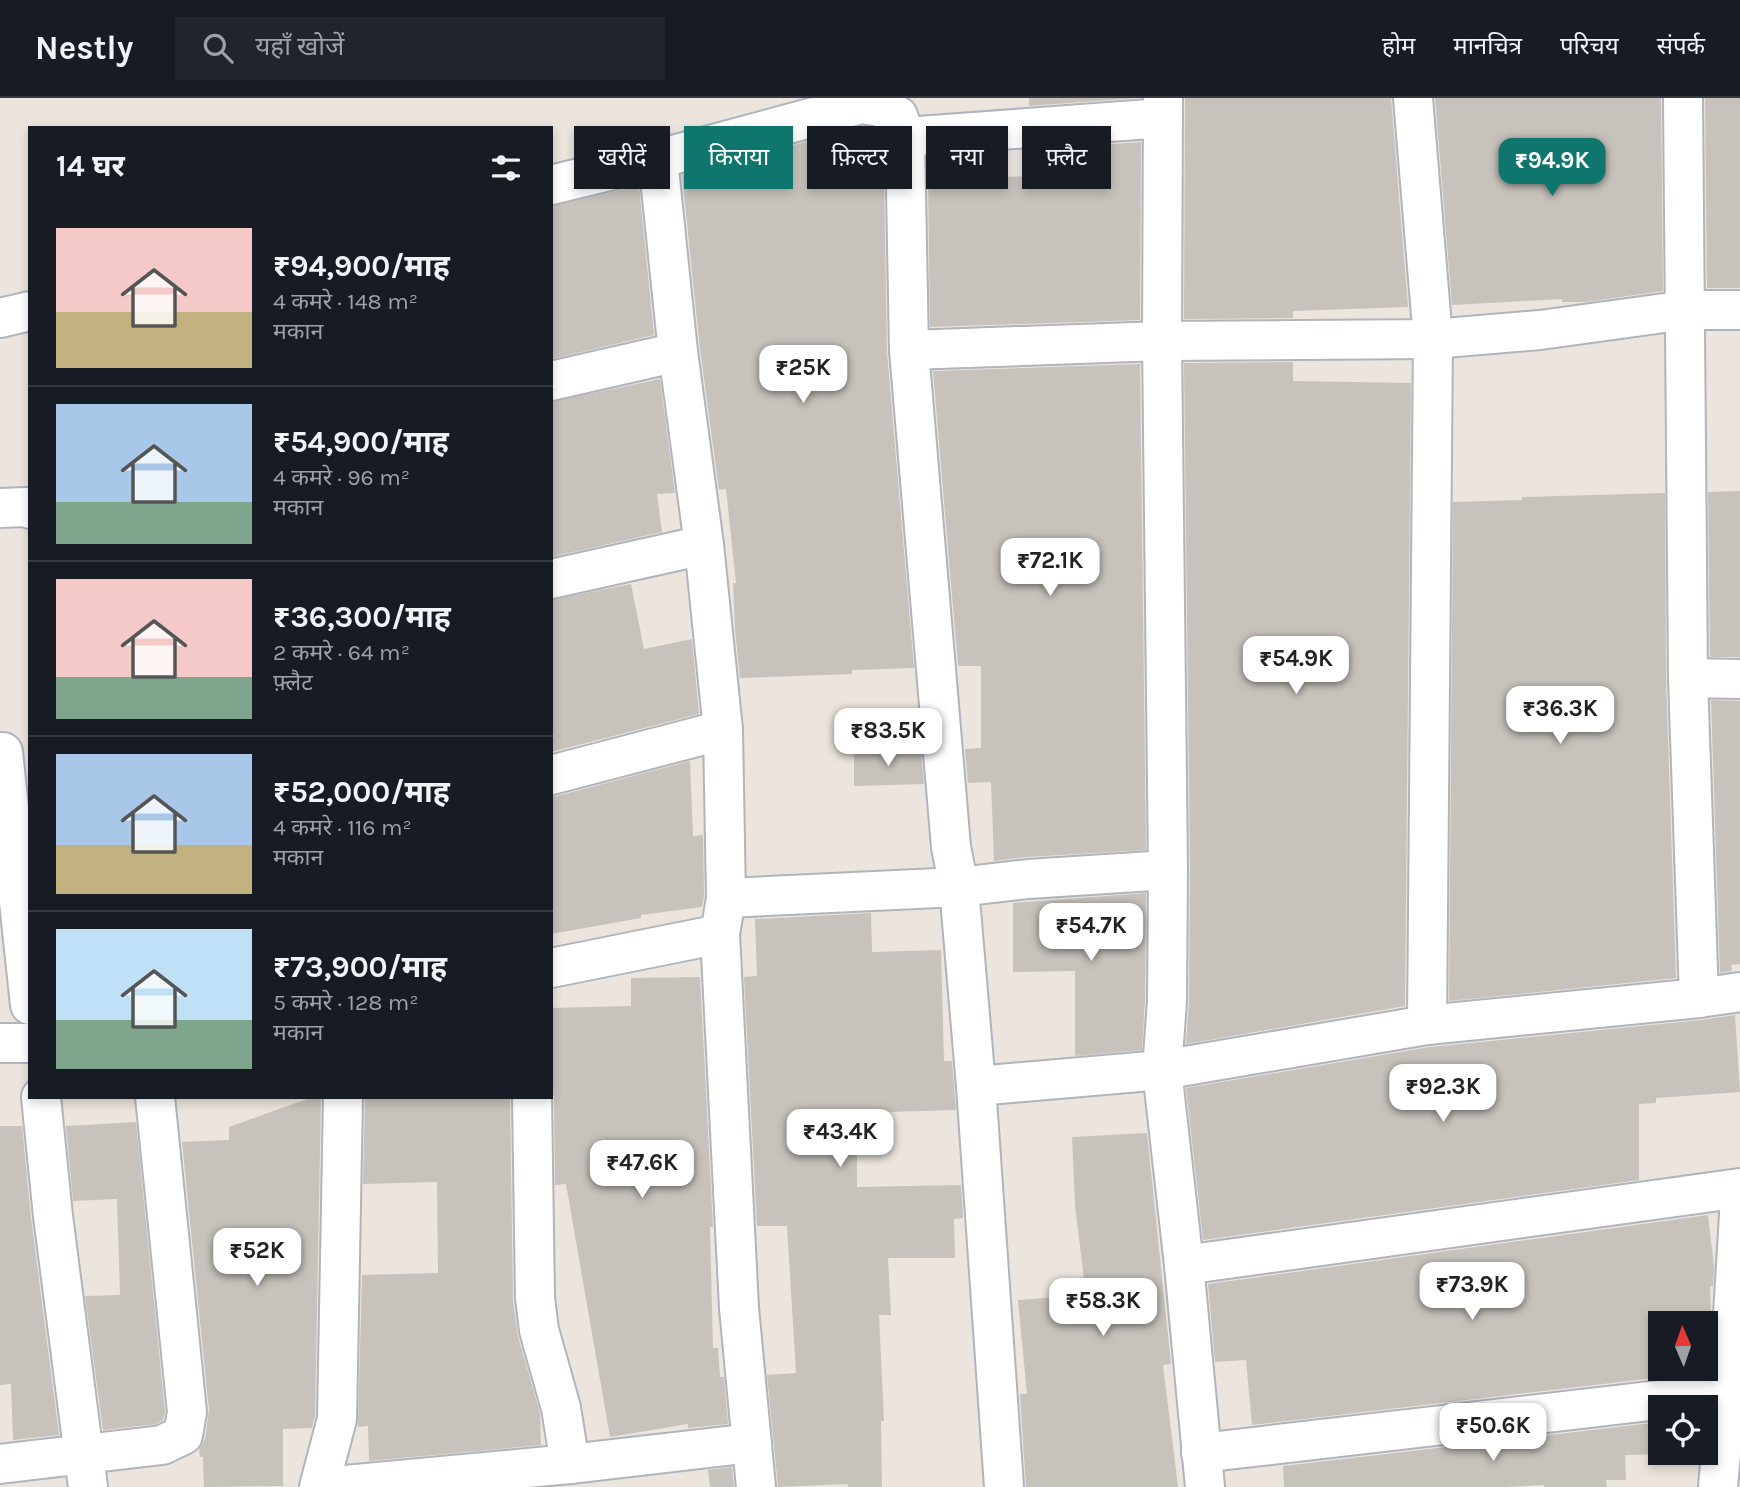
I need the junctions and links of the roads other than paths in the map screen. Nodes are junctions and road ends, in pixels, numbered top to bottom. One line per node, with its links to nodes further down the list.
1 (1413, 98): 15 (street)
2 (1683, 98): 11 (street)
3 (1163, 108): 5 (street); 16 (street)
4 (901, 126): 6 (street)
5 (912, 136)
6 (670, 156)
7 (574, 179): 8 (street)
8 (553, 185)
9 (661, 189): 18 (street)
10 (906, 189): 17 (street)
11 (1686, 310): 12 (street); 15 (street); 24 (street)
12 (1740, 310)
13 (28, 311): 14 (street)
14 (0, 318)
15 (1433, 339): 16 (street); 36 (street)
16 (1162, 341): 17 (street); 29 (street)
17 (909, 350): 30 (street)
18 (678, 352): 19 (street); 22 (street)
19 (553, 381)
20 (0, 508): 21 (street)
21 (28, 508)
22 (704, 545): 23 (street); 26 (street)
23 (553, 579)
24 (1688, 678): 25 (street); 35 (street)
25 (1740, 679)
26 (723, 730): 28 (street); 31 (street)
27 (3, 752): 33 (street)
28 (553, 774)
29 (1168, 870): 30 (street); 39 (street)
30 (959, 887): 31 (street); 40 (street)
31 (723, 916): 32 (street); 49 (street)
32 (553, 967)
33 (28, 986)
34 (1740, 992): 35 (street)
35 (1699, 998): 36 (street)
36 (1427, 1025): 39 (street)
37 (28, 1042): 38 (street)
38 (0, 1043)
39 (1163, 1070): 40 (street); 47 (street)
40 (976, 1086): 56 (street)
41 (41, 1099): 52 (street)
42 (155, 1099): 52 (street)
43 (343, 1099): 54 (street)
44 (533, 1099): 51 (street)
45 (1740, 1188): 47 (street)
46 (1740, 1198): 48 (street)
47 (1184, 1265): 53 (street)
48 (1727, 1392): 53 (street); 57 (street)
49 (752, 1443): 51 (street); 55 (street)
50 (0, 1464): 52 (street)
51 (570, 1464): 54 (street)
52 (86, 1470)
53 (1203, 1470)
54 (322, 1487)
55 (756, 1487)
56 (1003, 1487)
57 (1718, 1487)

